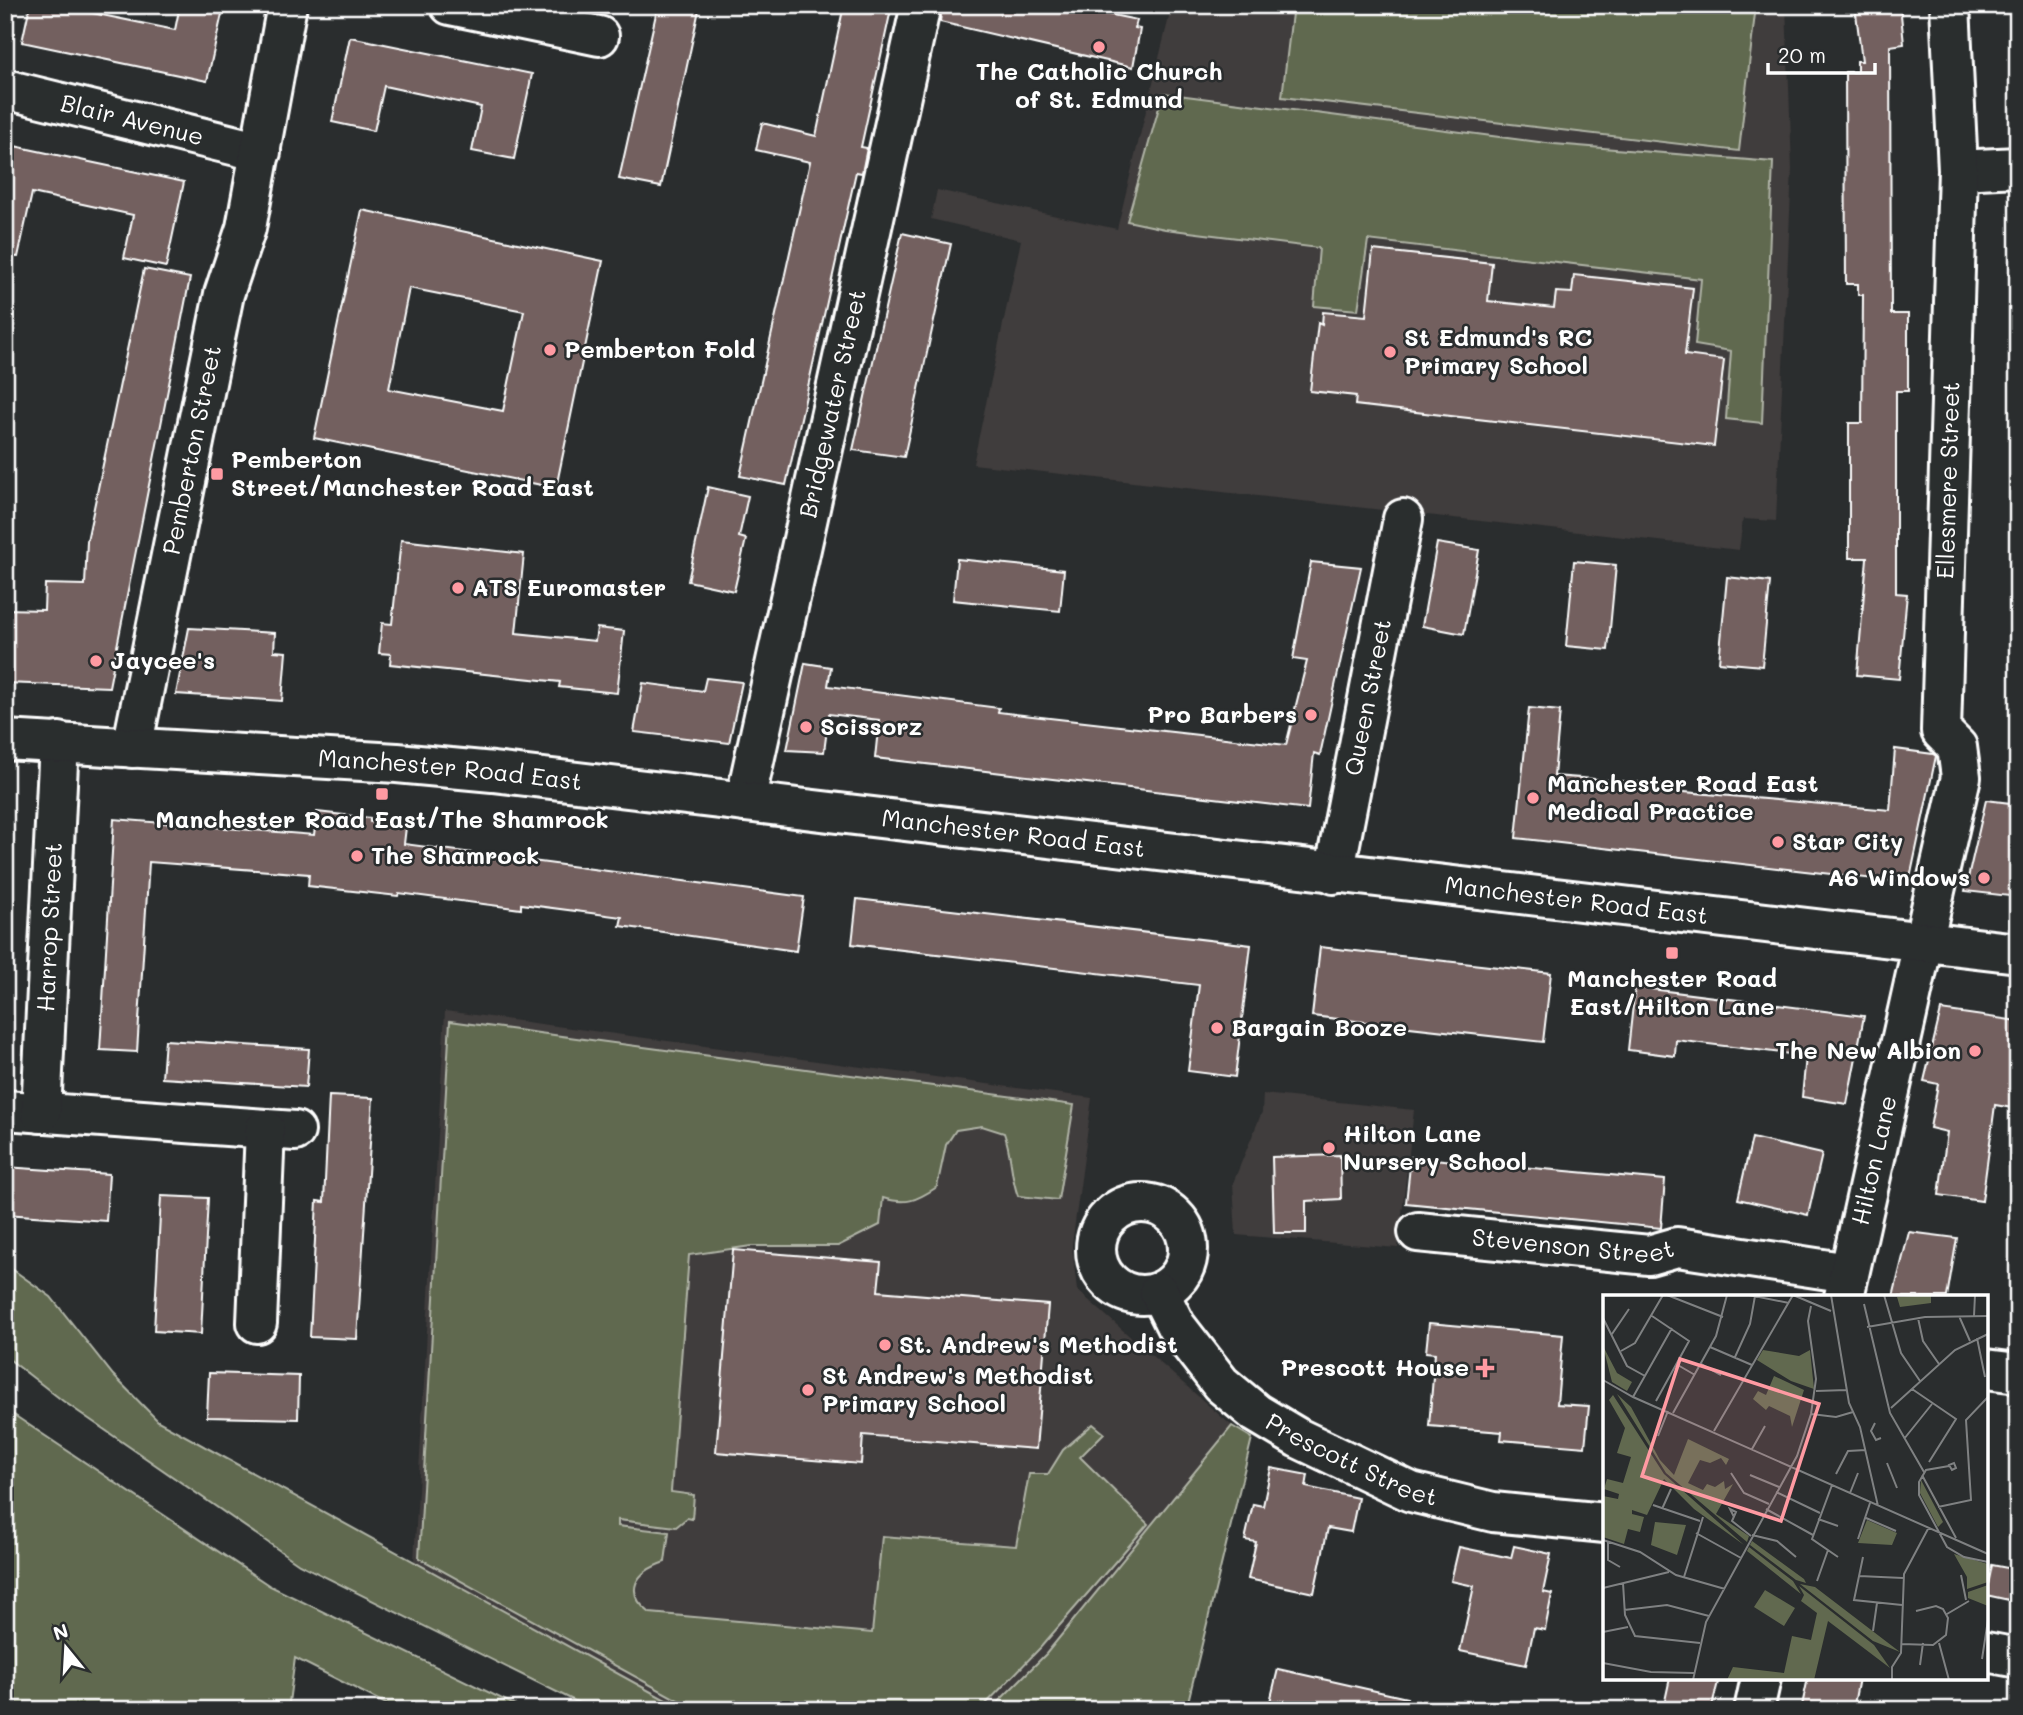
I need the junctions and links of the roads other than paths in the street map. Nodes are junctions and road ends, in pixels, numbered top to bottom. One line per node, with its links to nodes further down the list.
1 (287, 5): 7 (street, Pemberton Street)
2 (450, 5): 5 (street)
3 (921, 5): 14 (street, Bridgewater Street)
4 (1950, 5): 9 (street, Ellesmere Street)
5 (599, 36)
6 (5, 89): 7 (street, Blair Avenue)
7 (261, 152): 13 (street, Pemberton Street)
8 (2018, 167): 9 (street)
9 (1958, 170): 16 (street, Ellesmere Street)
10 (1403, 519): 15 (street, Queen Street)
11 (5, 740): 12 (street, Manchester Road East)
12 (59, 742): 13 (street, Manchester Road East); 18 (street, Harrop Street)
13 (132, 748): 14 (street, Manchester Road East)
14 (745, 802): 15 (street, Manchester Road East)
15 (1334, 874): 16 (street, Manchester Road East)
16 (1923, 943): 17 (street, Manchester Road East); 20 (street, Hilton Lane)
17 (2018, 953)
18 (23, 1111): 22 (street, Harrop Street)
19 (1418, 1232): 20 (street, Stevenson Street)
20 (1847, 1285)
21 (1159, 1292): 25 (street, Prescott Street)
22 (254, 1331)
23 (1988, 1369): 24 (street)
24 (2018, 1373)
25 (1603, 1523)
26 (1988, 1652): 27 (street)
27 (2018, 1658)
28 (1760, 1680): 29 (street)
29 (1754, 1710)

